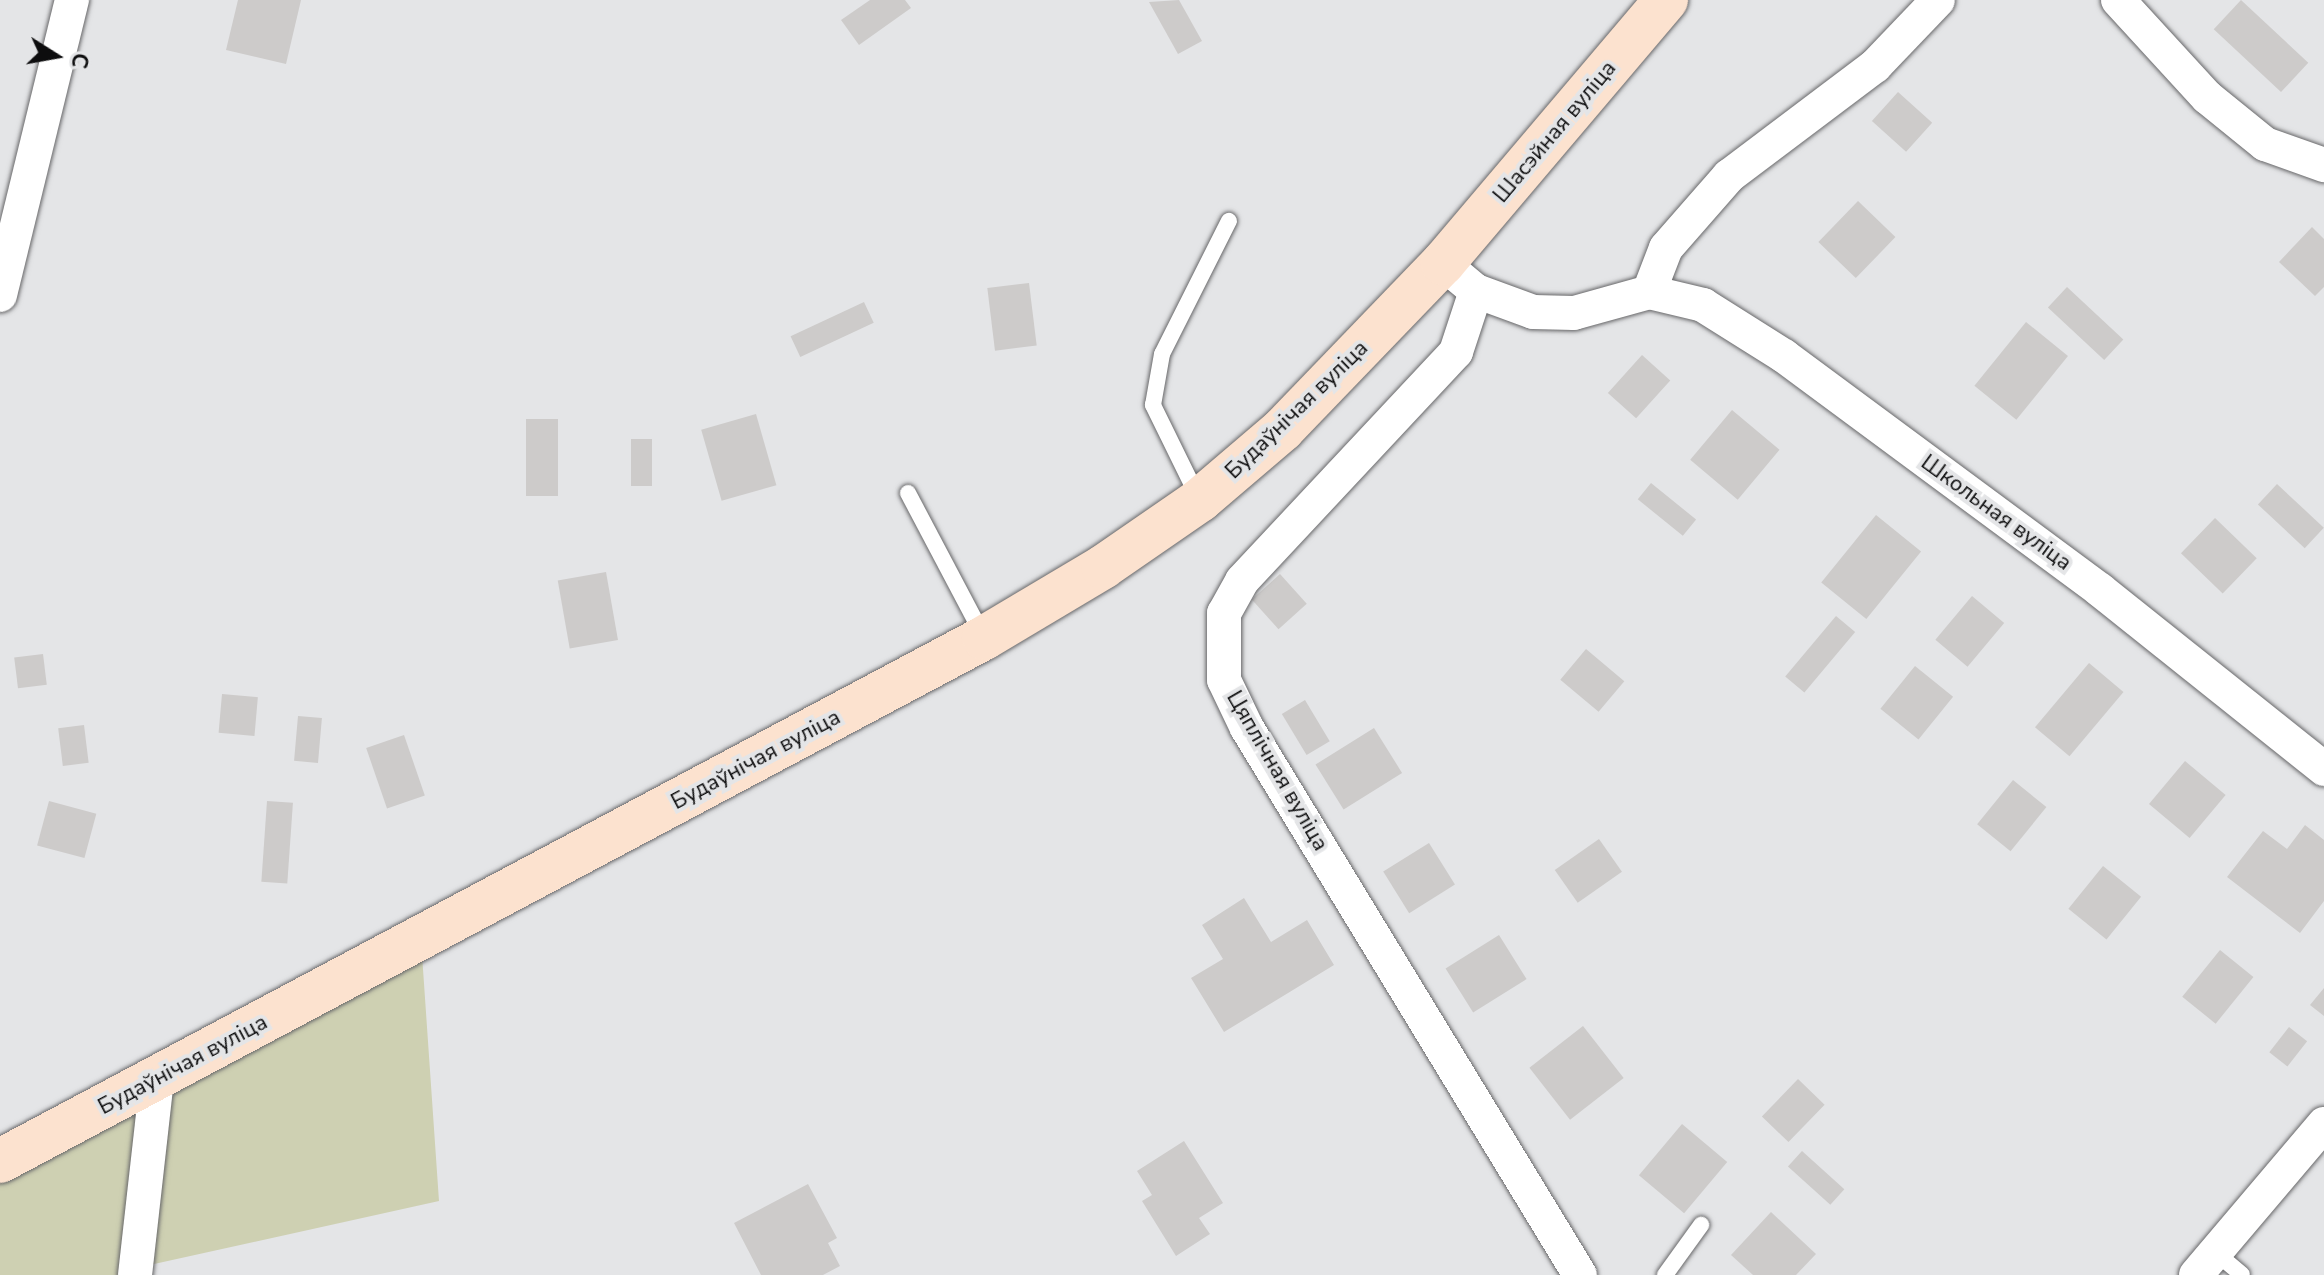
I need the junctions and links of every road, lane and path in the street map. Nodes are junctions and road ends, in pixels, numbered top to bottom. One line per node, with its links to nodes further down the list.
1 (72, 0): 10 (street)
2 (1666, 0): 7 (main road, Шасэйная вуліца)
3 (1938, 0): 9 (street)
4 (2118, 0): 5 (street)
5 (2324, 165)
6 (1229, 221): 12 (lane)
7 (1443, 263): 8 (street, Школьная вуліца); 12 (main road, Будаўнічая вуліца)
8 (1476, 291): 9 (street, Школьная вуліца); 21 (street, Цяплічная вуліца)
9 (1649, 292): 14 (street, Школьная вуліца)
10 (0, 295)
11 (908, 493): 13 (lane)
12 (1200, 500): 13 (main road, Будаўнічая вуліца)
13 (984, 638): 15 (main road, Будаўнічая вуліца)
14 (2324, 769)
15 (157, 1079): 17 (main road, Будаўнічая вуліца); 20 (street)
16 (2324, 1124): 19 (street)
17 (0, 1161)
18 (1701, 1225): 22 (lane)
19 (2205, 1264): 23 (lane)
20 (135, 1275)
21 (1580, 1275)
22 (1665, 1275)
23 (2242, 1275)

